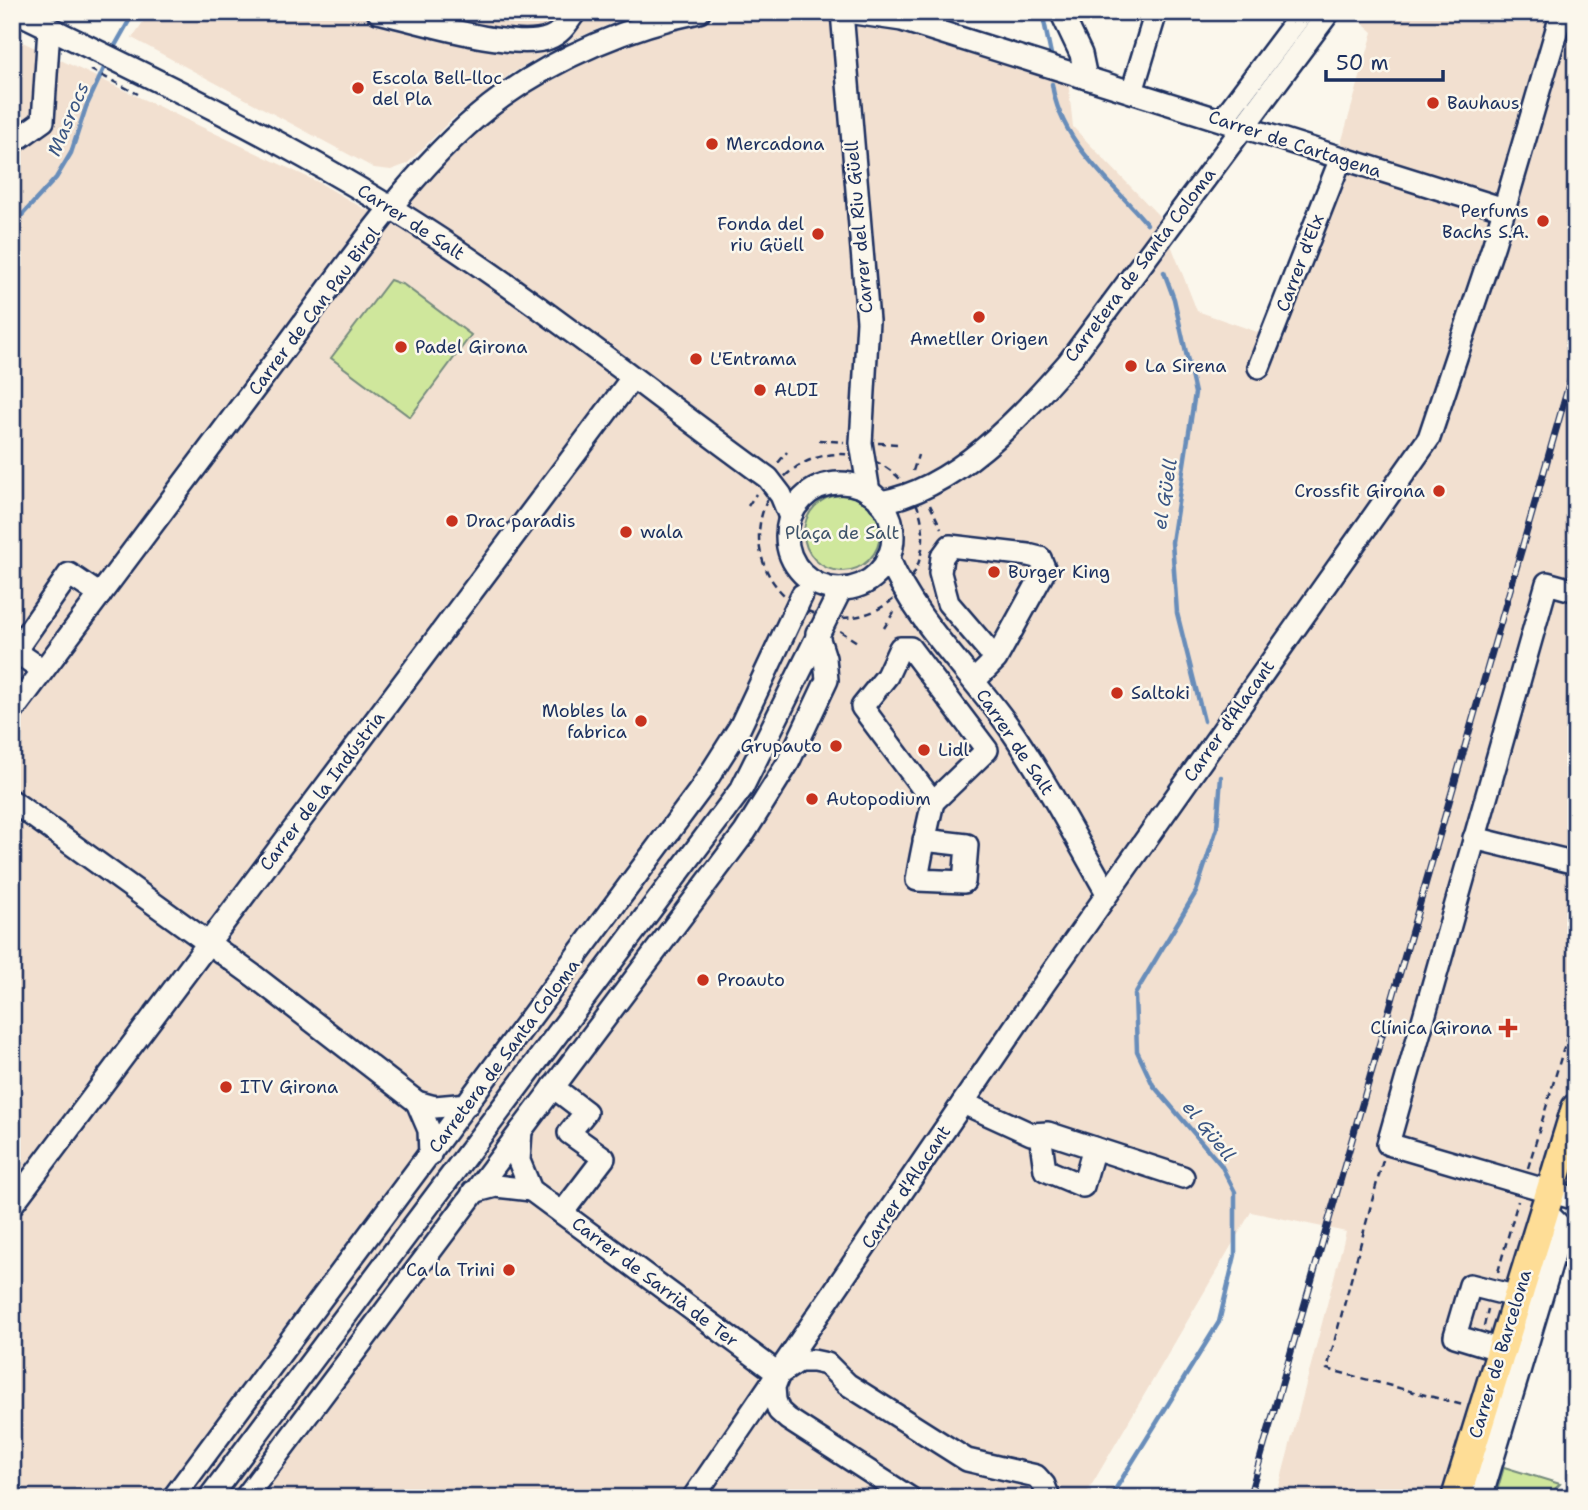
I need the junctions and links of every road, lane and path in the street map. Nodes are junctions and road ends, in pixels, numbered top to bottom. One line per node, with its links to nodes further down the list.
1 (17, 12): 12 (street, Carrer de Salt)
2 (378, 12): 3 (street)
3 (575, 12)
4 (699, 12): 19 (street, Carrer de Can Pau Birol)
5 (842, 12): 23 (street, Carrer del Riu Güell)
6 (847, 12): 13 (street)
7 (1061, 12): 13 (street)
8 (1156, 12): 14 (street)
9 (1303, 12): 15 (street)
10 (1329, 12): 16 (street, Carretera de Santa Coloma)
11 (1563, 12): 20 (street, Carrer d'Alacant)
12 (50, 28): 17 (street); 19 (street, Carrer de Salt)
13 (1086, 78): 14 (street, Carrer de Cartagena)
14 (1132, 92): 15 (street, Carrer de Cartagena)
15 (1222, 120): 16 (street, Carrer de Cartagena)
16 (1242, 127): 18 (street, Carrer de Cartagena); 27 (street, Carretera de Santa Coloma)
17 (12, 143)
18 (1341, 158): 20 (street, Carrer de Cartagena); 21 (street, Carrer d'Elx)
19 (393, 209): 22 (street, Carrer de Salt); 37 (street, Carrer de Can Pau Birol)
20 (1504, 209): 52 (street, Carrer d'Alacant)
21 (1259, 367)
22 (632, 378): 25 (street, Carrer de Salt); 53 (street, Carrer de la Indústria)
23 (861, 443): 26 (street, Carrer del Riu Güell); 29 (street, Carrer del Riu Güell)
24 (877, 462): 27 (path)
25 (773, 483): 28 (street, Carrer de Salt); 30 (street, Carrer de Salt)
26 (836, 483): 28 (street); 29 (street)
27 (915, 488): 29 (street, Carretera de Santa Coloma); 31 (street, Carretera de Santa Coloma)
28 (813, 491): 30 (street)
29 (875, 497): 31 (street)
30 (790, 517): 33 (street)
31 (891, 524): 32 (street)
32 (888, 557): 34 (street); 39 (street, Carrer de Salt)
33 (801, 572): 35 (street); 38 (street, Carretera de Santa Coloma)
34 (869, 580): 35 (street); 39 (street, Carrer de Salt)
35 (841, 589): 40 (street, Carretera de Santa Coloma)
36 (1576, 591): 49 (street)
37 (100, 595): 43 (street, Carrer de Can Pau Birol); 43 (street)
38 (802, 595): 42 (street, Carretera de Santa Coloma); 58 (street, Carretera de Santa Coloma)
39 (909, 602): 44 (street, Carrer de Salt)
40 (817, 633): 42 (street, Carretera de Santa Coloma); 55 (street)
41 (996, 659): 41 (street); 44 (street)
42 (800, 669): 78 (street, Carretera de Santa Coloma)
43 (43, 670): 46 (street, Carrer de Can Pau Birol)
44 (968, 674): 45 (street); 52 (street, Carrer de Salt)
45 (940, 689): 48 (street); 48 (street)
46 (12, 712)
47 (12, 801): 53 (street)
48 (933, 802): 50 (street)
49 (1476, 831): 51 (street); 62 (street)
50 (924, 840)
51 (1576, 863)
52 (1107, 893): 57 (street, Carrer d'Alacant)
53 (208, 945): 56 (street); 70 (street, Carrer de la Indústria)
54 (1576, 1007): 66 (path)
55 (553, 1087): 60 (street); 71 (street)
56 (417, 1102): 58 (street); 64 (street)
57 (963, 1103): 61 (street); 74 (street, Carrer d'Alacant)
58 (468, 1104): 64 (street, Carretera de Santa Coloma)
59 (1576, 1108): 69 (main road, Carrer de Barcelona)
60 (521, 1130): 67 (street); 68 (street)
61 (1040, 1134): 63 (street); 63 (street)
62 (1388, 1144): 66 (street); 75 (path)
63 (1094, 1148): 65 (street)
64 (429, 1155): 77 (street, Carretera de Santa Coloma)
65 (1183, 1177)
66 (1523, 1184): 69 (street); 72 (path)
67 (531, 1190): 68 (street); 71 (street, Carrer de Sarrià de Ter)
68 (473, 1192): 79 (street)
69 (1564, 1197): 72 (main road, Carrer de Barcelona); 76 (street, Carrer de Barcelona)
70 (12, 1205)
71 (562, 1213): 74 (street, Carrer de Sarrià de Ter)
72 (1506, 1294): 73 (main road, Carrer de Barcelona); 73 (path); 73 (street)
73 (1490, 1347): 75 (main road, Carrer de Barcelona)
74 (779, 1374): 80 (street, Carrer d'Alacant); 81 (street); 82 (street)
75 (1483, 1410): 83 (main road, Carrer de Barcelona)
76 (1483, 1489): 83 (street, Carrer de Barcelona)
77 (173, 1498)
78 (209, 1498)
79 (246, 1498)
80 (693, 1498)
81 (910, 1498)
82 (1049, 1498)
83 (1457, 1498)

